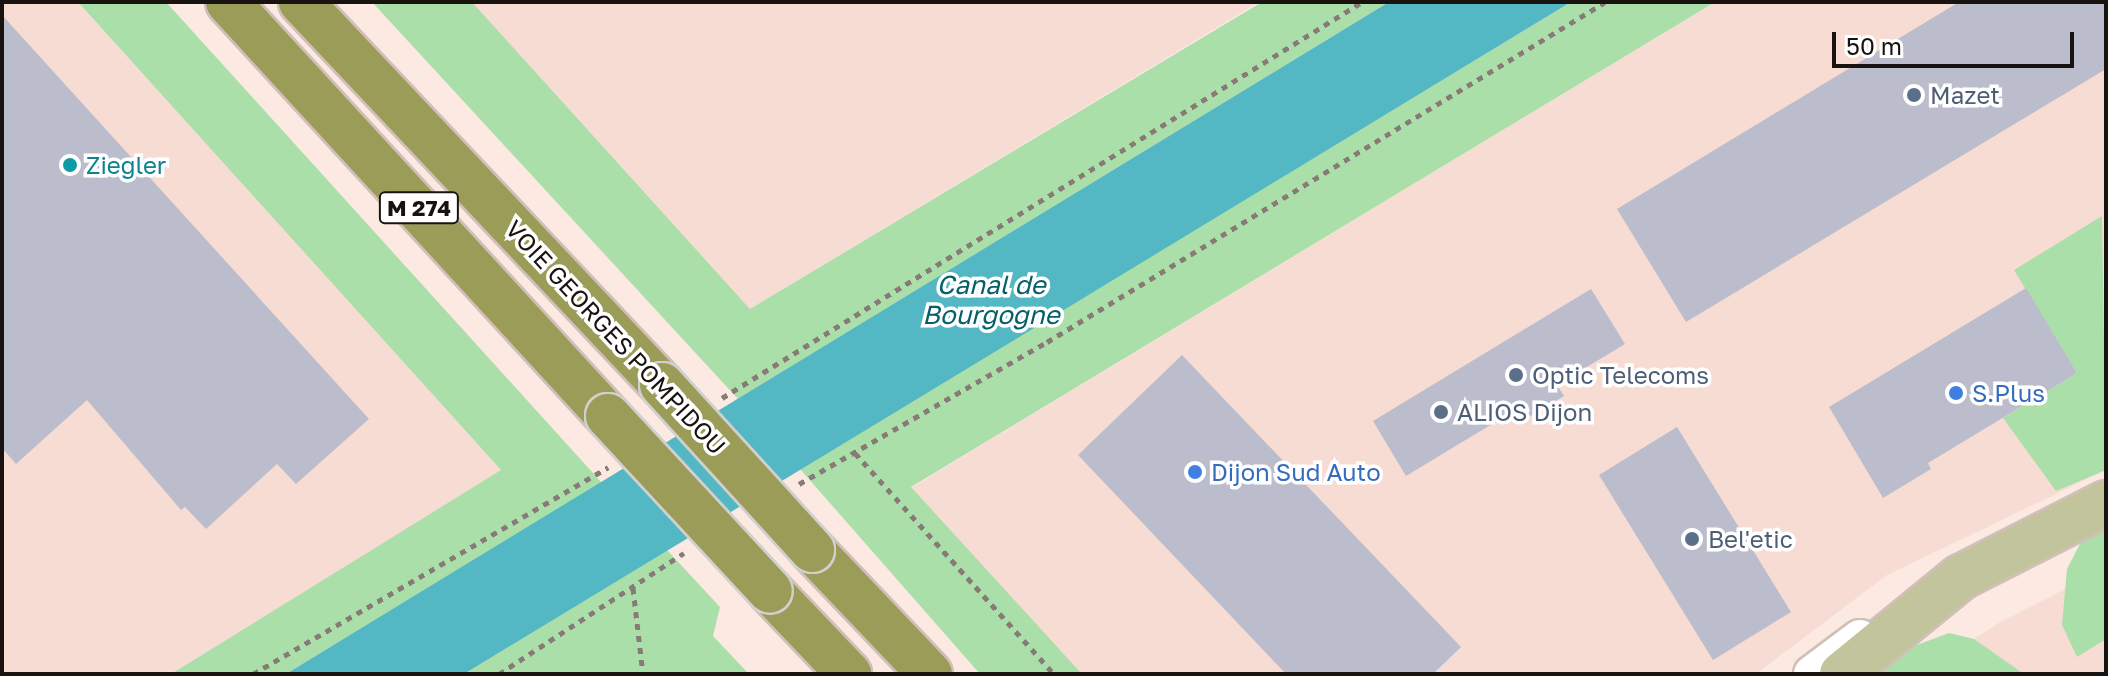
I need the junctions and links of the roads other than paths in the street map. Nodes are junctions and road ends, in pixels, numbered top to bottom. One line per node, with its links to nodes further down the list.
1 (228, 2): 5 (highway, M 274, bridge)
2 (301, 2): 6 (highway, VOIE GEORGES POMPIDOU / M 274, bridge)
3 (2106, 503): 4 (main road)
4 (1905, 618): 7 (street); 8 (main road)
5 (849, 674)
6 (930, 674)
7 (1812, 674)
8 (1842, 674)

